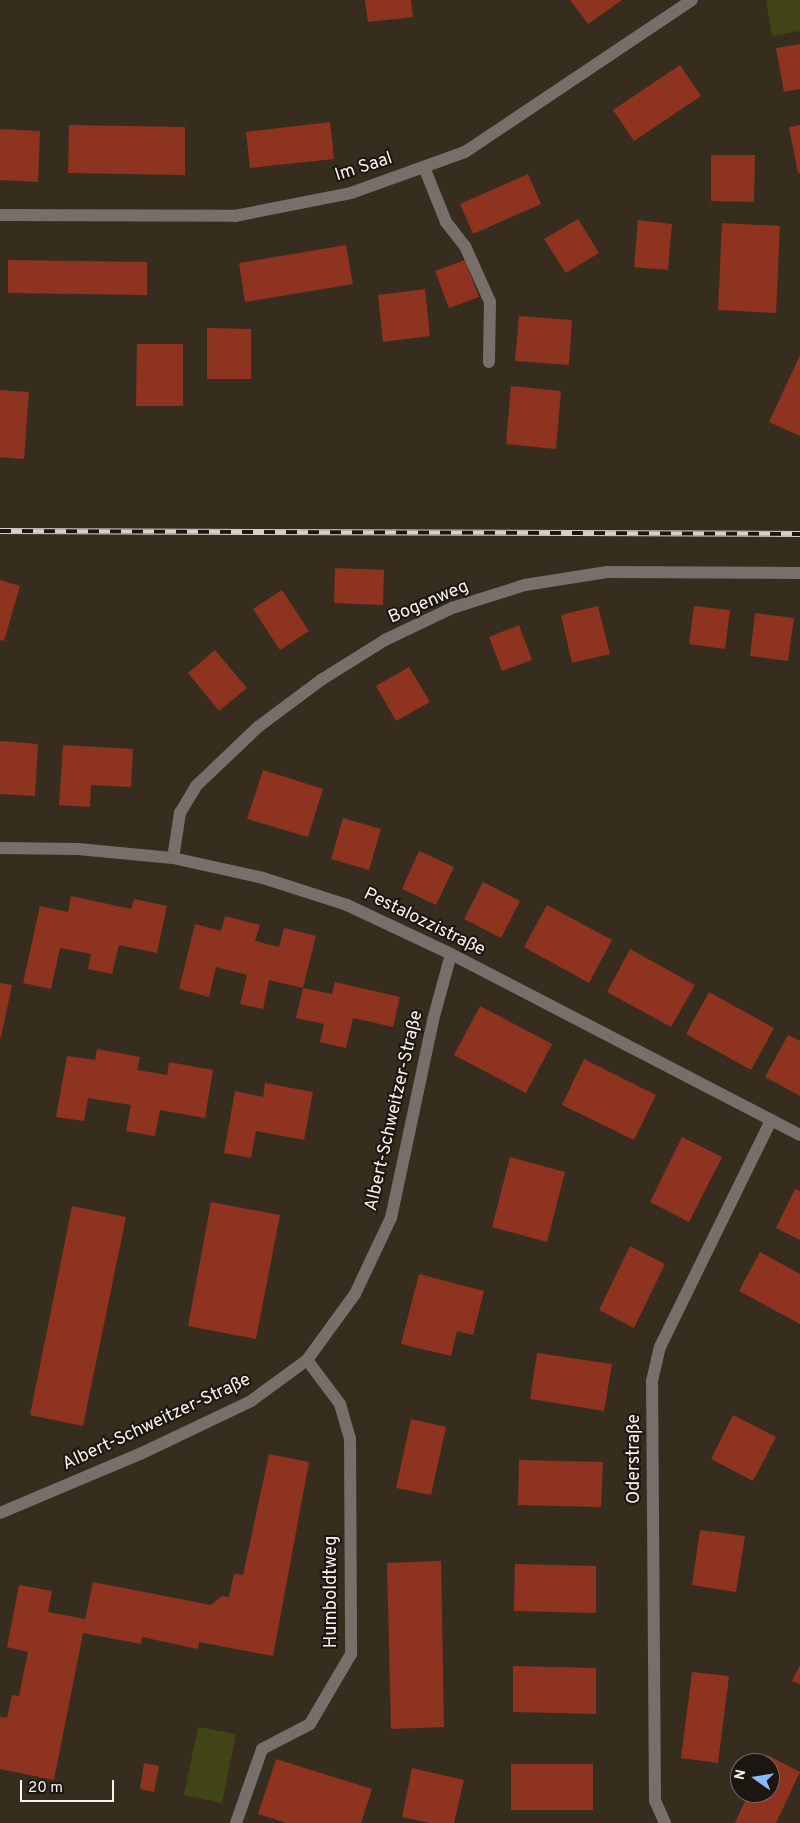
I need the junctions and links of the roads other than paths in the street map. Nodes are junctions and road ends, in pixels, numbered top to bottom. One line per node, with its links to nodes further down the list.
1 (692, 0): 2 (street, Im Saal)
2 (424, 167): 3 (street, Im Saal); 4 (street)
3 (0, 215)
4 (489, 362)
5 (800, 573): 7 (street, Bogenweg)
6 (0, 848): 7 (street, Pestalozzistraße)
7 (173, 858): 8 (street, Pestalozzistraße)
8 (451, 954): 9 (street, Pestalozzistraße); 11 (street, Albert-Schweitzer-Straße)
9 (771, 1120): 10 (street, Pestalozzistraße); 14 (street, Oderstraße)
10 (800, 1135)
11 (306, 1360): 12 (street, Albert-Schweitzer-Straße); 13 (street, Humboldtweg)
12 (0, 1513)
13 (236, 1823)
14 (665, 1823)

